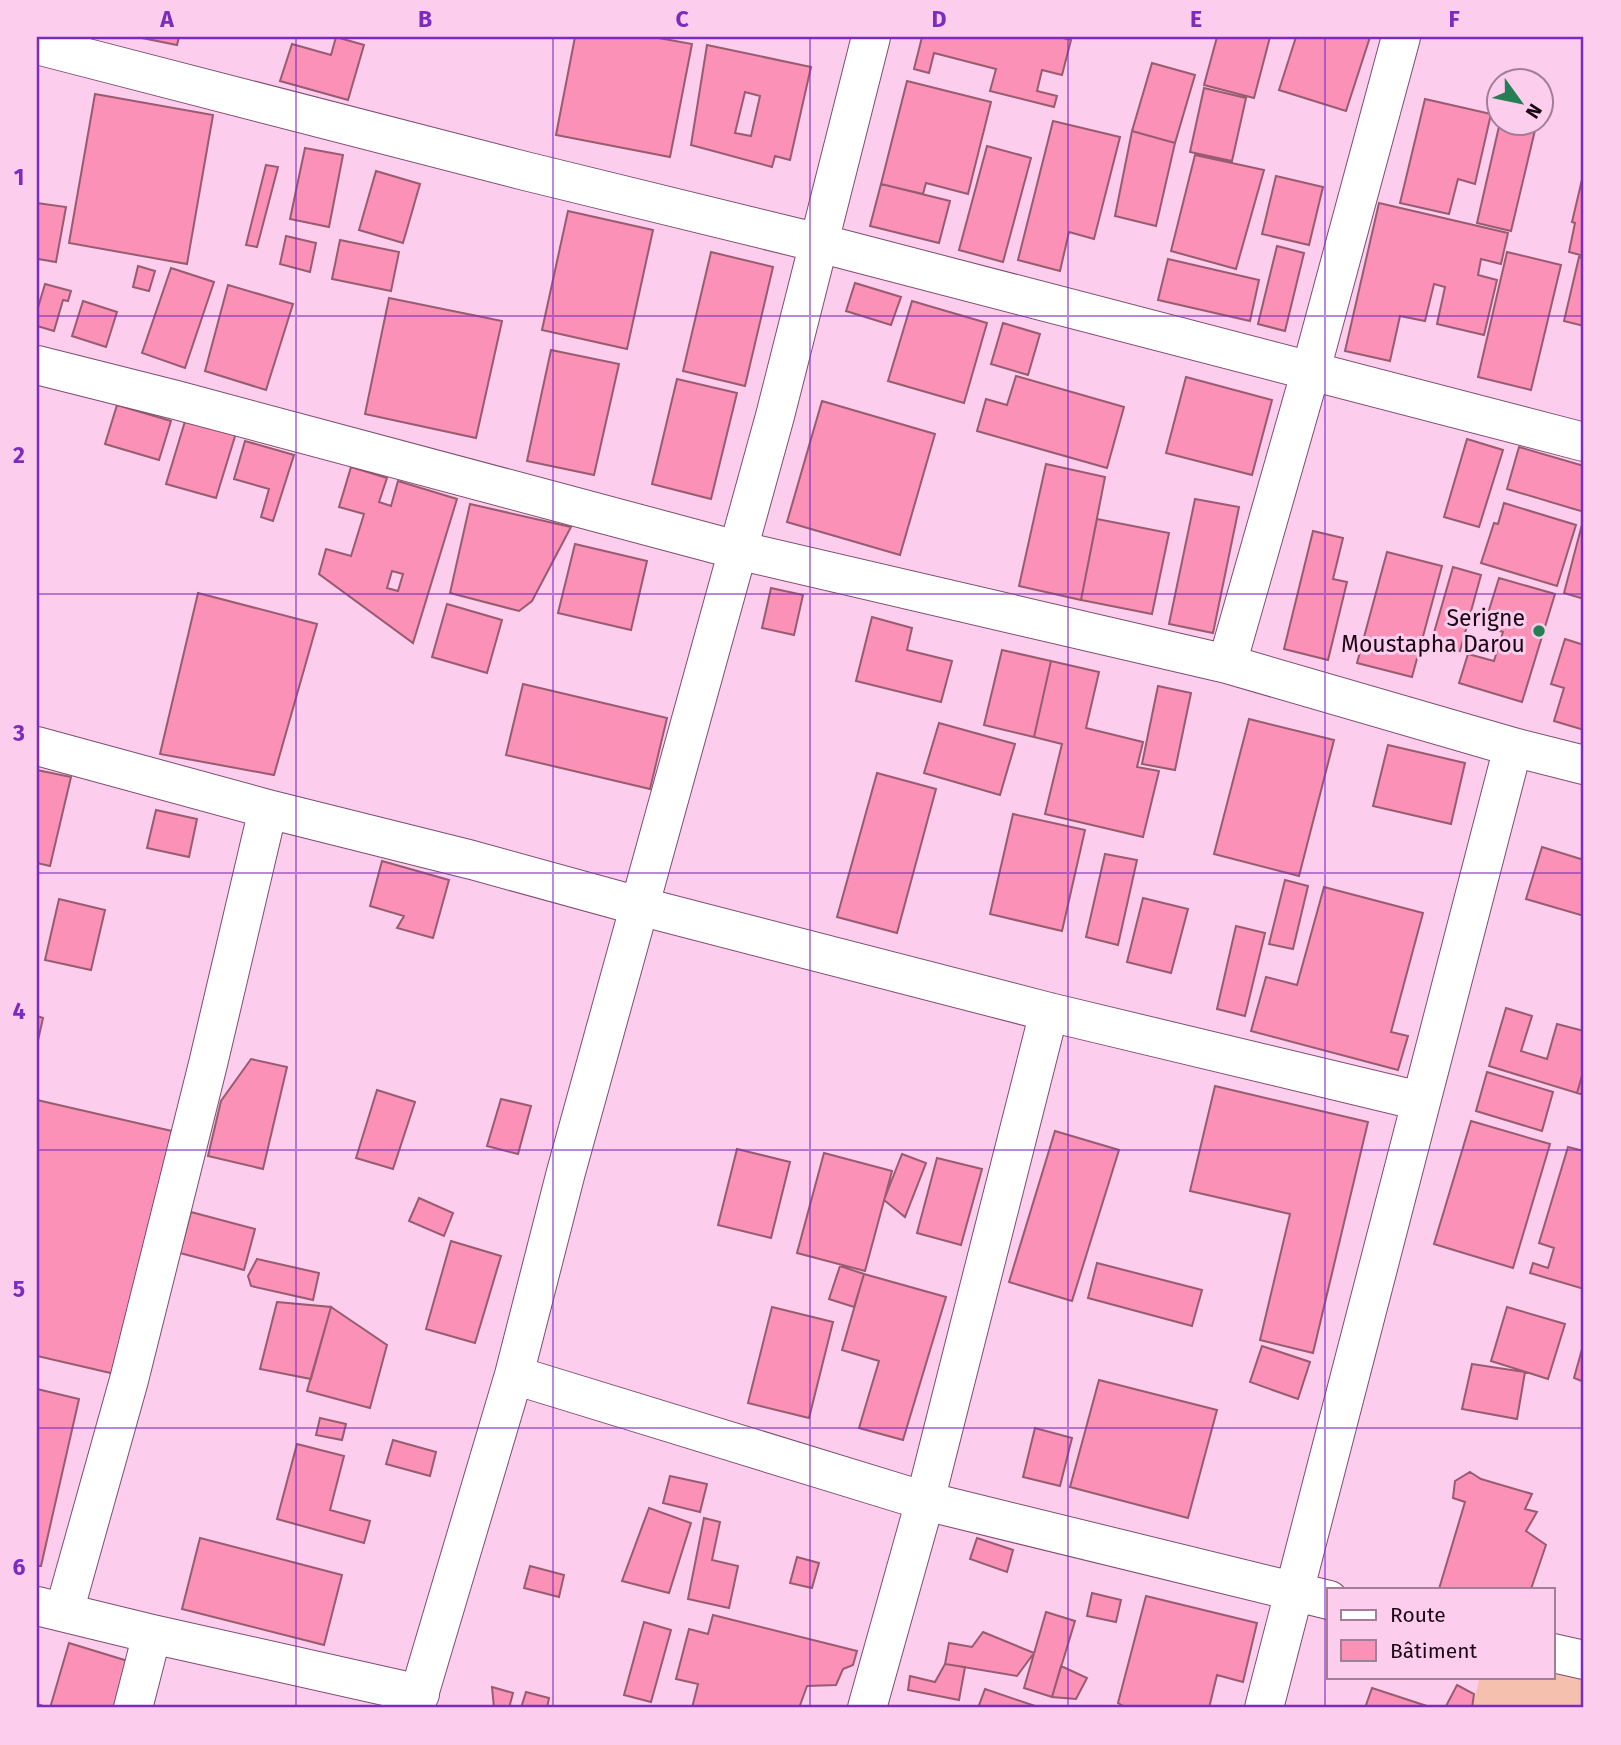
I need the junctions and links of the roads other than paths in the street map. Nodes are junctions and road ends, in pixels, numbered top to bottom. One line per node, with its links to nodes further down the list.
1 (870, 37): 4 (street)
2 (1401, 37): 6 (street)
3 (37, 45): 4 (street)
4 (819, 243): 6 (street); 8 (street)
5 (37, 365): 8 (street)
6 (1311, 370): 7 (street); 9 (street)
7 (1584, 442)
8 (737, 550): 9 (street); 14 (street)
9 (1227, 664): 11 (street)
10 (37, 746): 13 (street)
11 (1513, 747): 12 (street); 16 (street)
12 (1584, 765)
13 (268, 809): 14 (street); 20 (street)
14 (639, 906): 15 (street); 17 (street)
15 (1049, 1012): 16 (street); 18 (street)
16 (1420, 1101): 19 (street)
17 (514, 1375): 18 (street); 24 (street)
18 (925, 1501): 19 (street); 26 (street)
19 (1311, 1596): 27 (street)
20 (50, 1609): 21 (street)
21 (152, 1634): 24 (street); 25 (street)
22 (1554, 1653): 23 (street)
23 (1584, 1660)
24 (417, 1701)
25 (133, 1708)
26 (867, 1708)
27 (1264, 1708)

